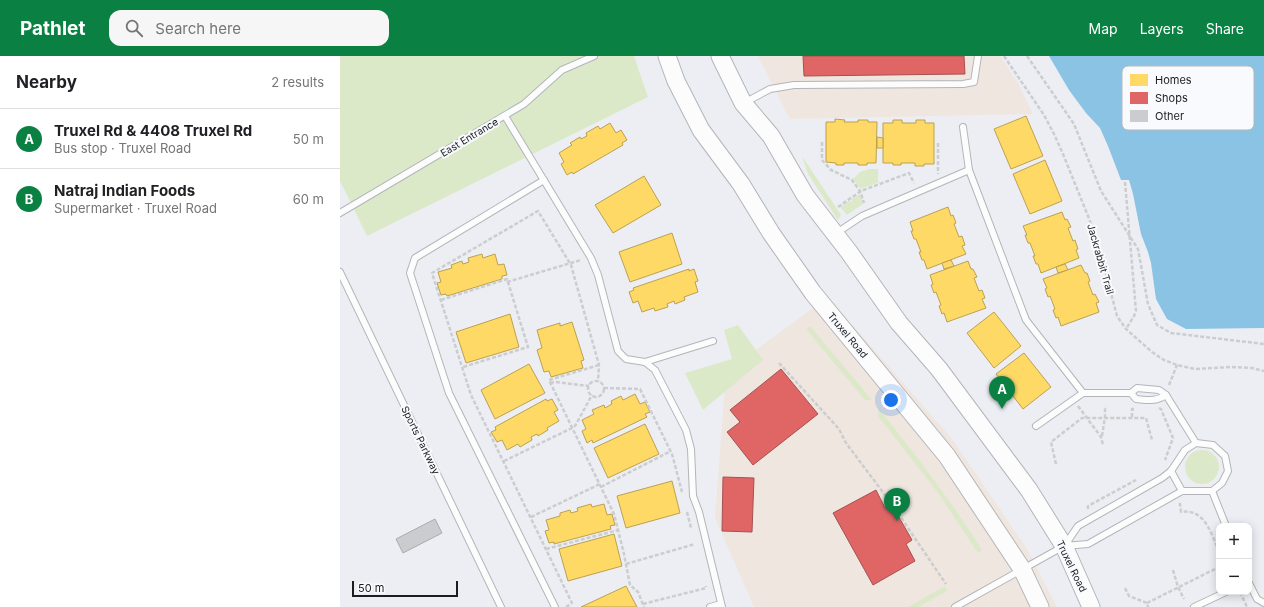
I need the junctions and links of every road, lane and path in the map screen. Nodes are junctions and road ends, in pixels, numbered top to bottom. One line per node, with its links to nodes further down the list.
1 (594, 56): 8 (lane, East Entrance)
2 (667, 56): 84 (main road, Truxel Road)
3 (720, 56): 7 (main road, Truxel Road)
4 (978, 56): 7 (lane)
5 (1004, 56): 30 (path, Jackrabbit Trail)
6 (1027, 56): 24 (path)
7 (743, 103): 23 (main road, Truxel Road)
8 (505, 116): 16 (lane); 22 (lane, East Entrance)
9 (963, 127): 12 (lane)
10 (822, 142): 19 (path)
11 (938, 142): 14 (path)
12 (969, 170): 23 (lane); 44 (lane)
13 (943, 172): 14 (path)
14 (938, 174): 15 (path)
15 (931, 177)
16 (544, 180): 33 (lane); 99 (lane)
17 (918, 182): 19 (path)
18 (1125, 182): 24 (path)
19 (860, 191): 20 (path); 21 (path)
20 (864, 203)
21 (838, 207)
22 (340, 213)
23 (834, 234): 80 (main road, Truxel Road)
24 (1130, 236): 30 (path); 32 (path)
25 (581, 260): 26 (path)
26 (570, 264): 28 (path); 29 (path); 35 (path)
27 (340, 272): 98 (lane, Sports Parkway)
28 (508, 282): 29 (path); 37 (path)
29 (440, 300): 37 (path)
30 (1126, 329): 36 (path, Jackrabbit Trail)
31 (713, 341): 33 (lane)
32 (1264, 344)
33 (645, 362): 96 (lane)
34 (779, 363): 87 (path)
35 (599, 365): 39 (path); 41 (path)
36 (1177, 365): 38 (path, Jackrabbit Trail); 40 (path)
37 (463, 367): 62 (path)
38 (1264, 371)
39 (598, 382): 42 (path); 43 (path)
40 (1170, 382)
41 (550, 383): 42 (path); 56 (path)
42 (589, 386): 47 (path)
43 (604, 388): 47 (path); 61 (path)
44 (1083, 393): 45 (lane); 55 (lane)
45 (1131, 393): 46 (lane); 46 (lane)
46 (1166, 395): 59 (lane)
47 (592, 396): 56 (path)
48 (1078, 406): 53 (path)
49 (1105, 406): 54 (path)
50 (1152, 408): 64 (path)
51 (1139, 409): 52 (path)
52 (1132, 417): 54 (path); 58 (path)
53 (1087, 418): 54 (path); 57 (path); 63 (path)
54 (1105, 418): 57 (path)
55 (1036, 426)
56 (572, 428): 62 (path); 67 (path)
57 (1102, 437): 60 (path)
58 (1152, 440)
59 (1196, 443): 65 (lane); 69 (lane)
60 (1103, 445)
61 (671, 452): 67 (path); 70 (path)
62 (504, 462): 74 (path)
63 (1056, 464)
64 (1164, 464)
65 (1171, 471): 68 (lane); 80 (lane)
66 (1141, 477): 73 (path)
67 (600, 485): 74 (path); 77 (path)
68 (1182, 491): 69 (lane); 80 (lane)
69 (1212, 491): 75 (lane)
70 (684, 499)
71 (686, 506): 76 (path)
72 (1173, 508): 79 (path)
73 (1087, 512)
74 (531, 517): 81 (path)
75 (1225, 523)
76 (691, 529)
77 (618, 530): 81 (path); 82 (path)
78 (693, 537): 82 (path)
79 (1216, 545)
80 (1064, 546): 84 (lane); 104 (main road, Truxel Road)
81 (546, 549): 100 (path)
82 (626, 564): 97 (path)
83 (1216, 568): 88 (path)
84 (1022, 569): 102 (lane); 103 (main road, Truxel Road)
85 (1173, 570): 88 (path)
86 (704, 580): 97 (path)
87 (946, 584)
88 (1178, 587): 93 (path); 94 (path)
89 (1125, 588): 94 (path)
90 (1252, 589): 95 (lane)
91 (1220, 595): 106 (lane)
92 (1241, 595): 107 (path)
93 (1184, 599)
94 (1146, 603): 105 (path)
95 (1264, 603)
96 (722, 605): 101 (lane)
97 (644, 606)
98 (501, 607)
99 (555, 607)
100 (566, 607)
101 (710, 607)
102 (955, 607)
103 (1040, 607)
104 (1091, 607)
105 (1148, 607)
106 (1194, 607)
107 (1247, 607)

